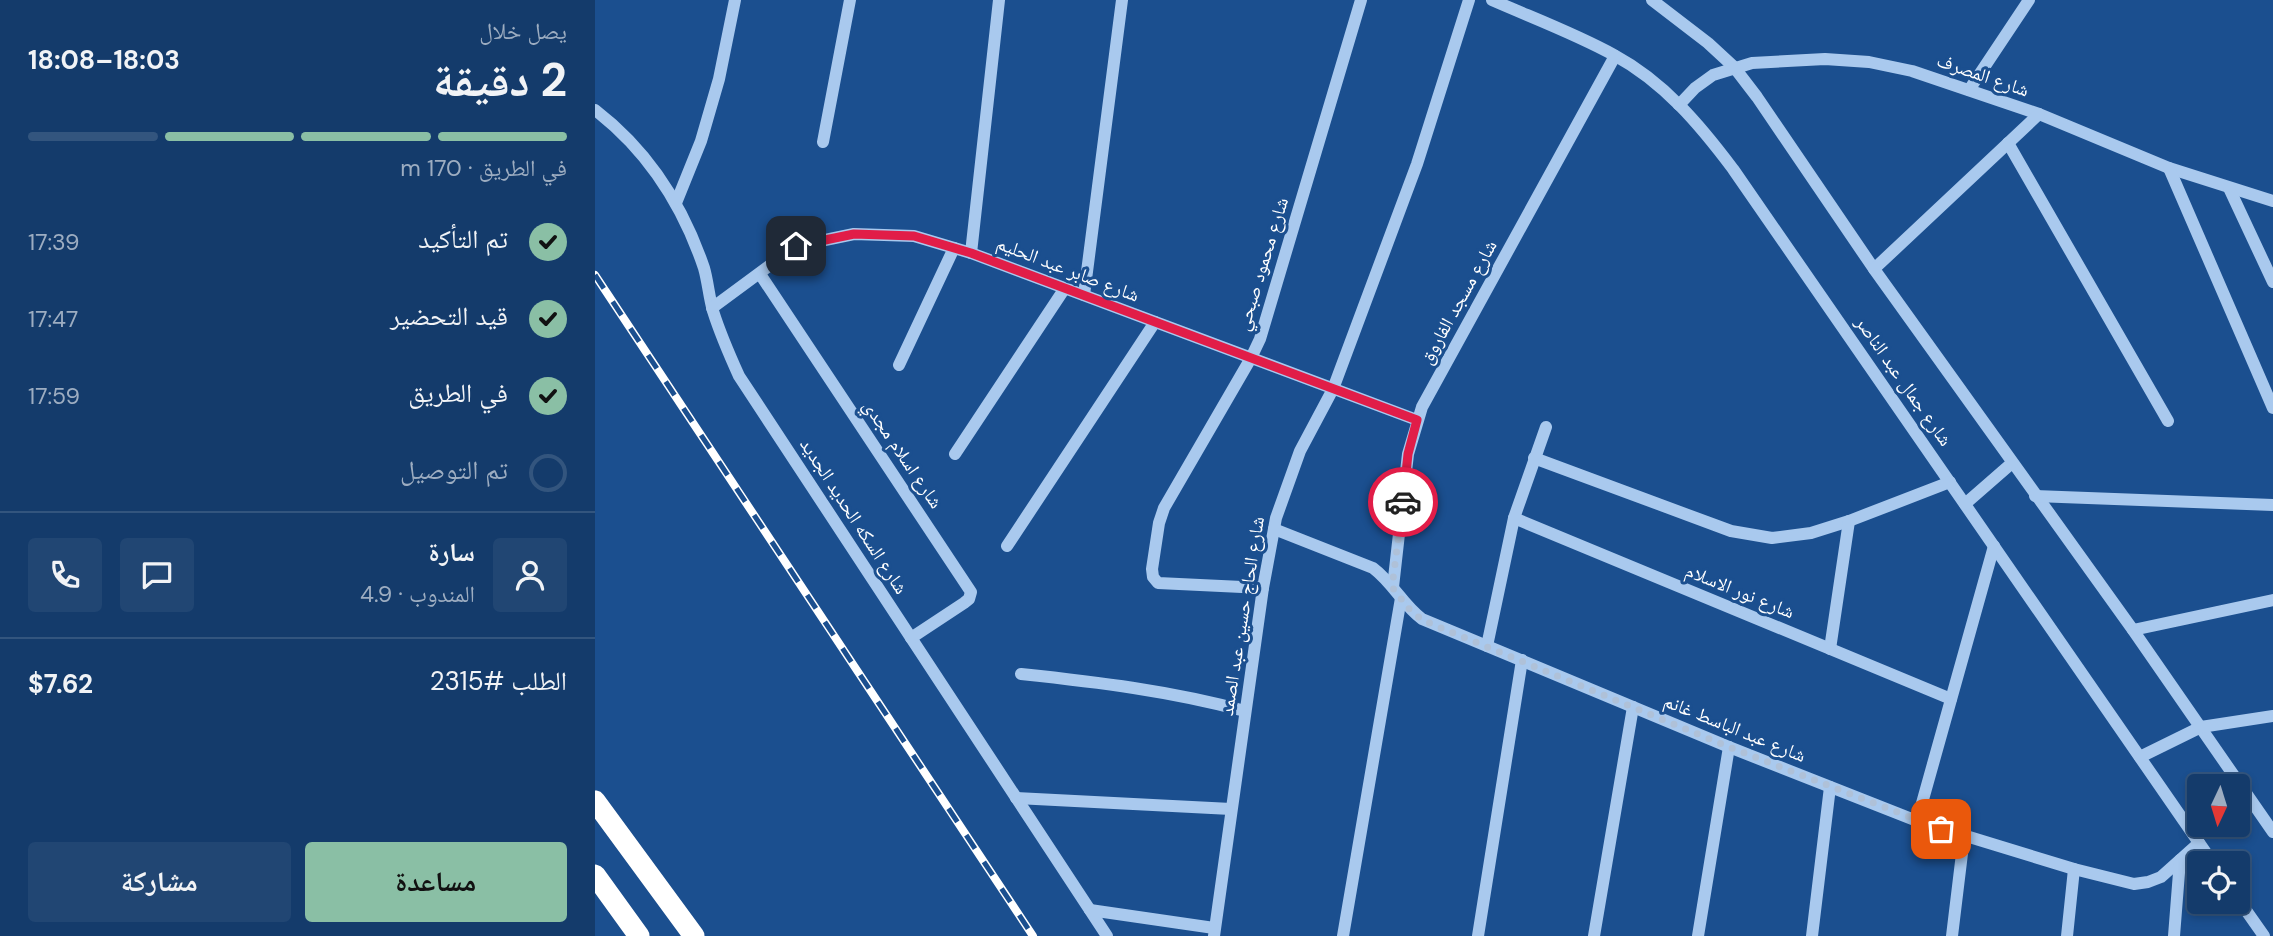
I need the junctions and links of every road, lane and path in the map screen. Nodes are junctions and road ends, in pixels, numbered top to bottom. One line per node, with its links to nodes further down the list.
1 (735, 0): 21 (street)
2 (850, 0): 16 (street)
3 (999, 0): 23 (street)
4 (1122, 0): 28 (street)
5 (1361, 0): 31 (street, شارع محمود صبحي)
6 (1469, 0): 33 (street, شارع الحاج حسين عبد الصمد)
7 (1492, 0): 10 (street, شارع جمال عبد الناصر)
8 (1652, 0): 11 (street, شارع جمال عبد الناصر)
9 (2029, 0): 12 (street)
10 (1615, 55): 13 (street, شارع جمال عبد الناصر); 35 (street, شارع مسجد الفاروق)
11 (1734, 67): 12 (street, شارع المصرف); 13 (street, شارع المصرف); 24 (street, شارع جمال عبد الناصر)
12 (1969, 90): 15 (street, شارع المصرف)
13 (1679, 105): 41 (street, شارع جمال عبد الناصر)
14 (595, 110): 21 (street, شارع السكه الحديد الجديد)
15 (2039, 114): 17 (street); 18 (street, شارع المصرف)
16 (823, 142)
17 (2008, 143): 24 (street); 36 (street)
18 (2169, 168): 19 (street, شارع المصرف); 34 (street)
19 (2229, 188): 20 (street, شارع المصرف); 26 (street)
20 (2273, 201)
21 (676, 203): 29 (street, شارع السكه الحديد الجديد)
22 (954, 248): 23 (street, شارع صابر عبد الحليم); 25 (street, شارع صابر عبد الحليم); 32 (street)
23 (971, 253): 27 (street, شارع صابر عبد الحليم)
24 (1874, 269): 40 (street, شارع جمال عبد الناصر)
25 (759, 274): 29 (street, شارع صابر عبد الحليم); 55 (street, شارع اسلام مجدي)
26 (2273, 282)
27 (1065, 288): 28 (street, شارع صابر عبد الحليم); 38 (street)
28 (1084, 295): 30 (street, شارع صابر عبد الحليم)
29 (712, 308): 55 (street, شارع السكه الحديد الجديد)
30 (1155, 322): 31 (street, شارع صابر عبد الحليم); 48 (street)
31 (1251, 358): 33 (street, شارع صابر عبد الحليم); 50 (street, شارع محمود صبحي)
32 (899, 365)
33 (1333, 389): 35 (street, شارع صابر عبد الحليم); 47 (street, شارع الحاج حسين عبد الصمد)
34 (2273, 408)
35 (1417, 420): 51 (street, شارع مسجد الفاروق)
36 (2168, 421)
37 (1546, 427): 39 (street)
38 (955, 454)
39 (1534, 458): 45 (street); 46 (street)
40 (2012, 463): 42 (street, شارع جمال عبد الناصر); 43 (street)
41 (1950, 482): 43 (street, شارع جمال عبد الناصر); 46 (street)
42 (2035, 496): 44 (street); 54 (street, شارع جمال عبد الناصر)
43 (1965, 504): 49 (street, شارع جمال عبد الناصر)
44 (2273, 505)
45 (1514, 519): 56 (street); 57 (street, شارع نور الاسلام)
46 (1849, 521): 57 (street)
47 (1274, 529): 50 (street, شارع الحاج حسين عبد الصمد); 51 (street, شارع عبد الباسط غانم)
48 (1007, 546)
49 (1994, 546): 60 (street); 66 (street, شارع جمال عبد الناصر)
50 (1262, 587): 62 (street, شارع الحاج حسين عبد الصمد)
51 (1392, 587): 52 (street, شارع عبد الباسط غانم)
52 (1401, 598): 56 (street, شارع عبد الباسط غانم); 85 (street)
53 (2273, 600): 54 (street)
54 (2133, 630): 64 (street, شارع جمال عبد الناصر)
55 (911, 638): 68 (street, شارع السكه الحديد الجديد)
56 (1487, 646): 58 (street, شارع عبد الباسط غانم)
57 (1830, 649): 60 (street, شارع نور الاسلام)
58 (1522, 660): 61 (street, شارع عبد الباسط غانم); 86 (street)
59 (1021, 674): 62 (street)
60 (1951, 699): 71 (street)
61 (1633, 707): 65 (street, شارع عبد الباسط غانم); 87 (street)
62 (1245, 711): 70 (street, شارع الحاج حسين عبد الصمد)
63 (2273, 716): 64 (street)
64 (2201, 727): 66 (street); 72 (street, شارع جمال عبد الناصر)
65 (1729, 747): 67 (street, شارع عبد الباسط غانم); 88 (street)
66 (2140, 757): 74 (street, شارع جمال عبد الناصر)
67 (1830, 787): 71 (street, شارع عبد الباسط غانم); 89 (street)
68 (1016, 798): 70 (street); 79 (street, شارع السكه الحديد الجديد)
69 (595, 802): 83 (highway)
70 (1231, 808): 81 (street, شارع الحاج حسين عبد الصمد)
71 (1917, 821): 73 (street, شارع عبد الباسط غانم)
72 (2273, 832)
73 (1964, 837): 77 (street, شارع عبد الباسط غانم); 90 (street)
74 (2199, 843): 75 (street, شارع جمال عبد الناصر); 76 (street, شارع عبد الباسط غانم)
75 (2205, 851)
76 (2180, 860): 77 (street, شارع عبد الباسط غانم); 92 (street)
77 (2074, 869): 91 (street)
78 (595, 876): 82 (highway)
79 (1090, 910): 81 (street); 84 (street, شارع السكه الحديد الجديد)
80 (2249, 914): 93 (street)
81 (1214, 932)
82 (639, 936)
83 (694, 936)
84 (1107, 936)
85 (1343, 936)
86 (1478, 936)
87 (1594, 936)
88 (1698, 936)
89 (1812, 936)
90 (1952, 936)
91 (2067, 936)
92 (2174, 936)
93 (2264, 936)

